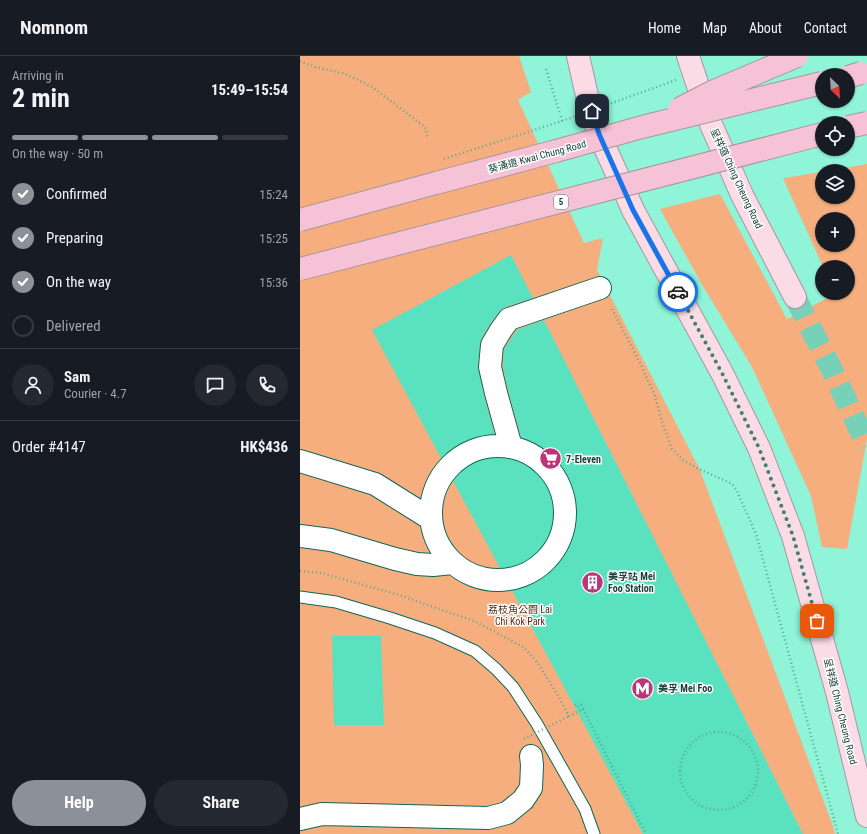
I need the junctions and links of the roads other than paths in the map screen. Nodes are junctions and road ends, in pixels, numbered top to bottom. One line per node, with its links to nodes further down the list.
1 (578, 56): 22 (main road, 呈祥道 Ching Cheung Road)
2 (688, 56): 14 (main road, 呈祥道 Ching Cheung Road)
3 (797, 56): 9 (highway, bridge)
4 (867, 72): 5 (highway, bridge)
5 (855, 75)
6 (815, 85): 9 (highway, 葵涌道 Kwai Chung Road, bridge)
7 (867, 123): 8 (highway, bridge)
8 (855, 126)
9 (642, 127): 11 (highway, 葵涌道 Kwai Chung Road, bridge)
10 (815, 136): 12 (highway, 5, bridge)
11 (300, 220)
12 (300, 269)
13 (600, 288): 15 (street)
14 (795, 297)
15 (511, 447): 17 (street); 19 (street)
16 (300, 461): 17 (street)
17 (431, 519): 19 (street)
18 (300, 536): 19 (street)
19 (452, 563)
20 (300, 597): 24 (lane)
21 (527, 748): 23 (street)
22 (867, 816)
23 (308, 823)
24 (594, 834)

